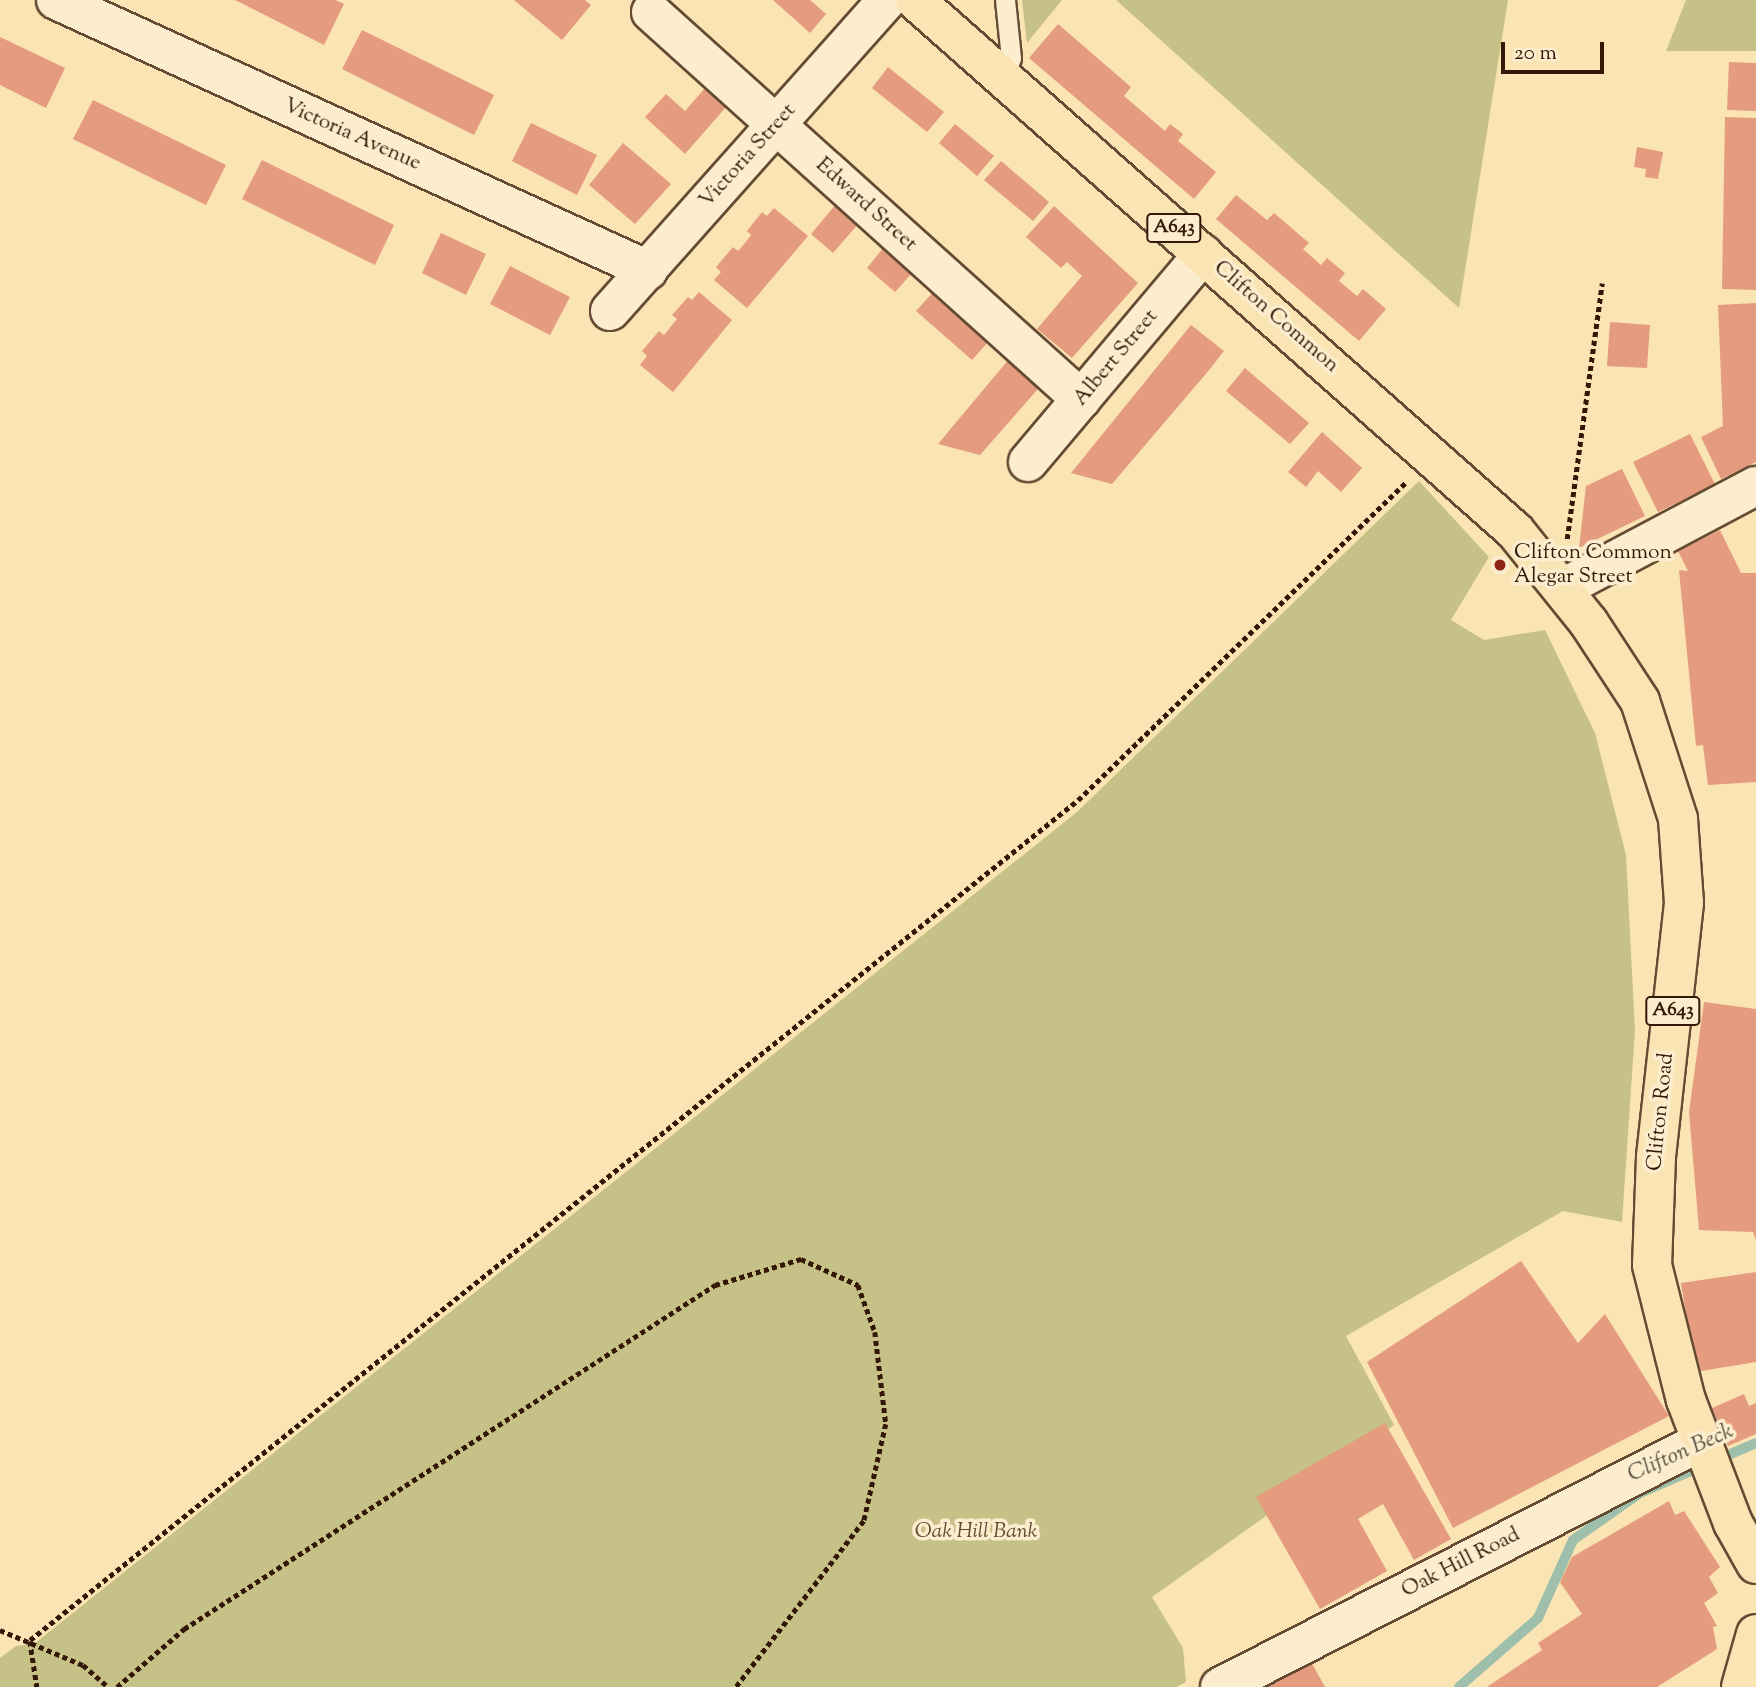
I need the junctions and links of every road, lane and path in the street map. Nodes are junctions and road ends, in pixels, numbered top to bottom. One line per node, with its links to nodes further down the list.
1 (56, 0): 9 (street, Victoria Avenue)
2 (887, 0): 7 (street, Victoria Street)
3 (915, 0): 6 (main road, Clifton Common / A643)
4 (1004, 0): 6 (lane)
5 (651, 12): 7 (street, Edward Street)
6 (1004, 78): 8 (main road, Clifton Common / A643)
7 (776, 124): 9 (street, Victoria Street); 12 (street, Edward Street)
8 (1203, 254): 12 (street, Albert Street); 13 (main road, Clifton Common / A643)
9 (648, 270): 11 (street, Victoria Street)
10 (1602, 283): 16 (path)
11 (610, 311)
12 (1081, 399): 14 (street, Albert Street)
13 (1434, 456): 16 (main road, Clifton Common / A643); 21 (path)
14 (1028, 462)
15 (1756, 486): 16 (street)
16 (1553, 576): 17 (main road, Clifton Road / A643)
17 (1709, 1460): 18 (main road, Clifton Road / A643); 26 (street, Oak Hill Road)
18 (1756, 1564)
19 (0, 1630): 21 (path)
20 (1756, 1634): 27 (main road)
21 (30, 1640): 22 (path); 23 (path)
22 (37, 1687)
23 (108, 1687)
24 (117, 1687): 25 (path)
25 (736, 1687)
26 (1220, 1687)
27 (1741, 1687)

